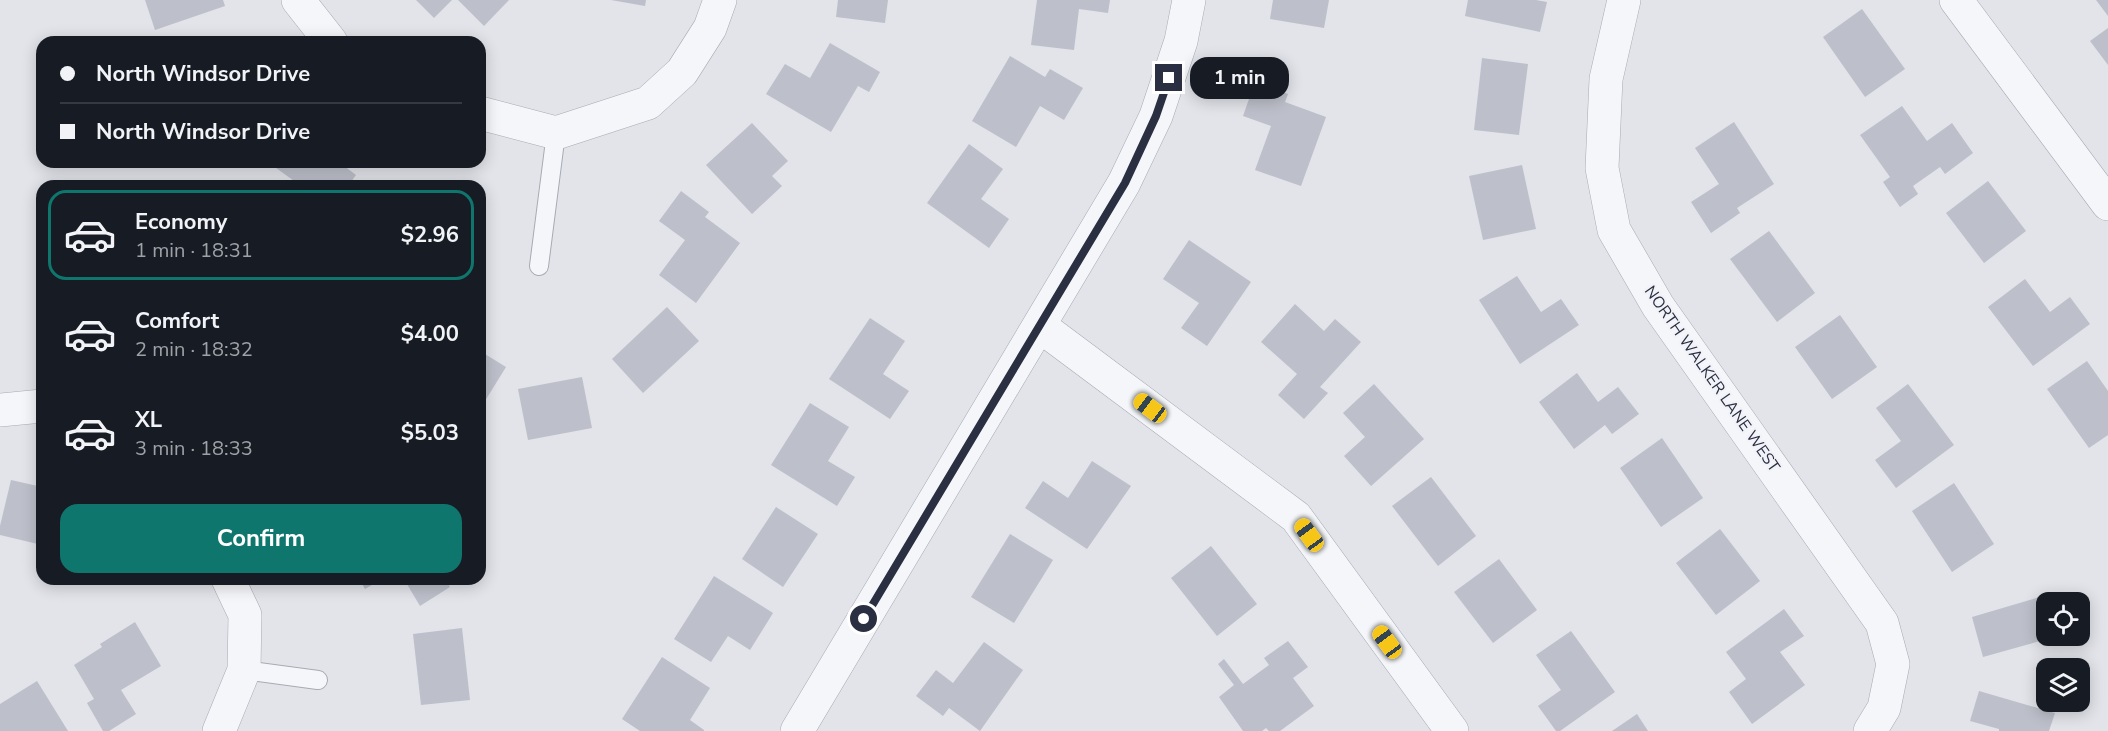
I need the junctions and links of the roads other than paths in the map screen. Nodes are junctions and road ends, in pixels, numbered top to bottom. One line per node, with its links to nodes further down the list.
1 (298, 0): 6 (street)
2 (720, 0): 8 (street)
3 (1189, 0): 11 (street)
4 (1624, 0): 20 (street, NORTH WALKER LANE WEST)
5 (1956, 0): 9 (street)
6 (326, 36)
7 (486, 115): 8 (street)
8 (556, 134): 10 (lane)
9 (2108, 204)
10 (539, 266)
11 (1040, 326): 17 (street); 19 (street)
12 (36, 407): 13 (street)
13 (0, 410)
14 (231, 585): 15 (street)
15 (244, 670): 16 (lane); 18 (street)
16 (318, 680)
17 (810, 726)
18 (219, 731)
19 (1452, 731)
20 (1870, 731)

